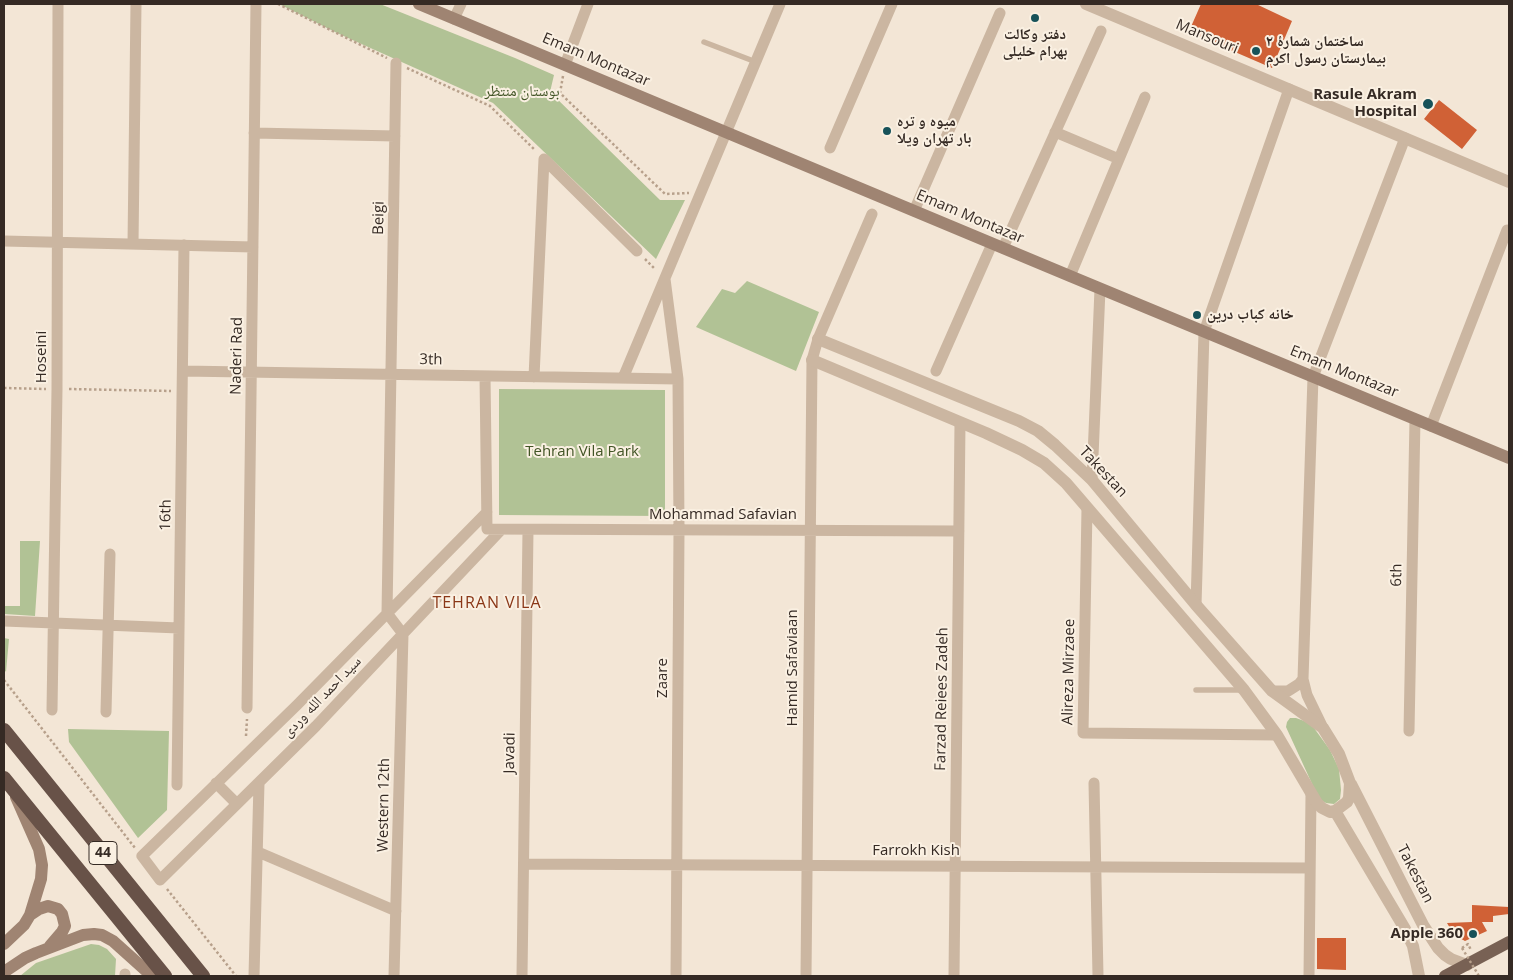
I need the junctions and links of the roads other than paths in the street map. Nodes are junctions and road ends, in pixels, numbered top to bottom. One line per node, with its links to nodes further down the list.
1 (58, 4): 32 (street, Hoseini)
2 (136, 4): 33 (street)
3 (256, 4): 22 (street, Naderi Rad)
4 (419, 4): 12 (main road, Emam Montazar)
5 (461, 4): 12 (street)
6 (588, 4): 17 (street)
7 (780, 4): 15 (street)
8 (892, 4): 25 (street)
9 (1086, 4): 10 (street, Mansouri)
10 (1110, 8): 18 (street, Mansouri)
11 (1000, 14): 28 (street)
12 (454, 18): 17 (main road, Emam Montazar)
13 (1101, 31): 21 (street)
14 (704, 42): 15 (lane)
15 (756, 62): 20 (street)
16 (396, 63): 23 (street, Beigi)
17 (565, 65): 20 (main road, Emam Montazar)
18 (1289, 89): 24 (street, Mansouri); 41 (street)
19 (1145, 97): 26 (street)
20 (726, 132): 28 (main road, Emam Montazar); 39 (street)
21 (1055, 132): 26 (street); 35 (street)
22 (254, 133): 23 (street); 36 (street, Naderi Rad)
23 (395, 136): 47 (street, Beigi)
24 (1405, 138): 27 (street, Mansouri); 50 (street)
25 (830, 148)
26 (1119, 159): 38 (street)
27 (1509, 182)
28 (914, 211): 35 (main road, Emam Montazar)
29 (872, 214): 42 (street, Hamid Safaviaan)
30 (1507, 230): 56 (street)
31 (4, 240): 32 (street)
32 (56, 242): 33 (street); 70 (street, Hoseini)
33 (133, 244): 34 (street)
34 (184, 245): 36 (street); 44 (street, 16th)
35 (997, 246): 38 (main road, Emam Montazar); 45 (street)
36 (253, 247): 46 (street, Naderi Rad)
37 (637, 251): 49 (street)
38 (1070, 276): 40 (main road, Emam Montazar)
39 (665, 279): 51 (street); 52 (street, Zaare)
40 (1100, 289): 41 (main road, Emam Montazar); 58 (street)
41 (1204, 332): 50 (main road, Emam Montazar); 67 (street)
42 (818, 339): 43 (street, Hamid Safaviaan); 53 (street, Takestan)
43 (812, 360): 55 (street); 64 (street, Hamid Safaviaan)
44 (183, 371): 46 (street, 3th); 72 (street, 16th)
45 (936, 371)
46 (252, 372): 47 (street, 3th); 80 (street, Naderi Rad)
47 (391, 374): 48 (street, 3th); 68 (street, Beigi)
48 (484, 376): 49 (street, 3th); 60 (street)
49 (534, 377): 51 (street, 3th)
50 (1313, 377): 54 (main road, Emam Montazar); 76 (street)
51 (623, 378): 52 (street, 3th)
52 (678, 379): 63 (street, Zaare)
53 (968, 401): 55 (street); 58 (street, Takestan)
54 (1415, 419): 56 (main road, Emam Montazar); 85 (street, 6th)
55 (960, 423): 59 (street); 65 (street, Farzad Reiees Zadeh)
56 (1431, 426): 57 (main road, Emam Montazar)
57 (1509, 458)
58 (1092, 480): 67 (street, Takestan)
59 (1087, 508): 75 (street); 86 (street, Alireza Mirzaee)
60 (487, 512): 61 (street, Mohammad Safavian); 68 (street, سید احمد الله وردی)
61 (500, 530): 62 (street, Mohammad Safavian); 74 (street, سید احمد الله وردی)
62 (528, 530): 63 (street, Mohammad Safavian); 97 (street, Javadi)
63 (679, 530): 64 (street, Mohammad Safavian); 98 (street, Zaare)
64 (810, 530): 65 (street, Mohammad Safavian); 99 (street, Hamid Safaviaan)
65 (959, 531): 100 (street, Farzad Reiees Zadeh)
66 (110, 554): 71 (street)
67 (1196, 605): 73 (street, Takestan)
68 (387, 613): 74 (street); 88 (street, سید احمد الله وردی)
69 (4, 621): 70 (street)
70 (53, 623): 71 (street); 81 (street, Hoseini)
71 (108, 625): 72 (street); 82 (street)
72 (179, 628): 92 (street, 16th)
73 (1221, 633): 75 (street); 79 (street, Takestan)
74 (403, 634): 89 (street, سید احمد الله وردی); 103 (street, Western 12th)
75 (1205, 646): 78 (street)
76 (1303, 679): 79 (street); 83 (street)
77 (1196, 690): 78 (lane)
78 (1244, 690): 86 (street)
79 (1272, 691): 83 (street, Takestan)
80 (247, 708)
81 (52, 710)
82 (106, 712)
83 (1323, 728): 91 (street, Takestan)
84 (4, 730): 112 (highway, 44)
85 (1409, 731)
86 (1277, 735): 93 (street)
87 (7, 782): 104 (main road); 111 (highway, 44)
88 (216, 783): 94 (street); 94 (street, سید احمد الله وردی)
89 (259, 783): 94 (street, سید احمد الله وردی); 96 (street)
90 (1094, 783): 101 (street)
91 (1350, 784): 95 (street); 108 (street, Takestan)
92 (177, 785)
93 (1311, 795): 95 (street); 102 (street)
94 (237, 804)
95 (1335, 811): 121 (street)
96 (258, 852): 103 (street); 113 (street)
97 (524, 864): 98 (street, Farrokh Kish); 115 (street, Javadi)
98 (677, 864): 99 (street, Farrokh Kish); 116 (street, Zaare)
99 (807, 865): 100 (street, Farrokh Kish); 117 (street, Hamid Safaviaan)
100 (955, 866): 101 (street, Farrokh Kish); 118 (street, Farzad Reiees Zadeh)
101 (1096, 867): 102 (street, Farrokh Kish); 119 (street)
102 (1309, 868): 120 (street)
103 (396, 911): 114 (street, Western 12th)
104 (30, 915): 106 (main road); 107 (main road)
105 (1509, 942): 108 (main road)
106 (4, 944)
107 (48, 948): 109 (main road); 110 (main road)
108 (1467, 965): 122 (main road)
109 (4, 972)
110 (152, 976)
111 (165, 976)
112 (203, 976)
113 (254, 976)
114 (394, 976)
115 (522, 976)
116 (676, 976)
117 (806, 976)
118 (954, 976)
119 (1098, 976)
120 (1309, 976)
121 (1419, 976)
122 (1445, 976)

